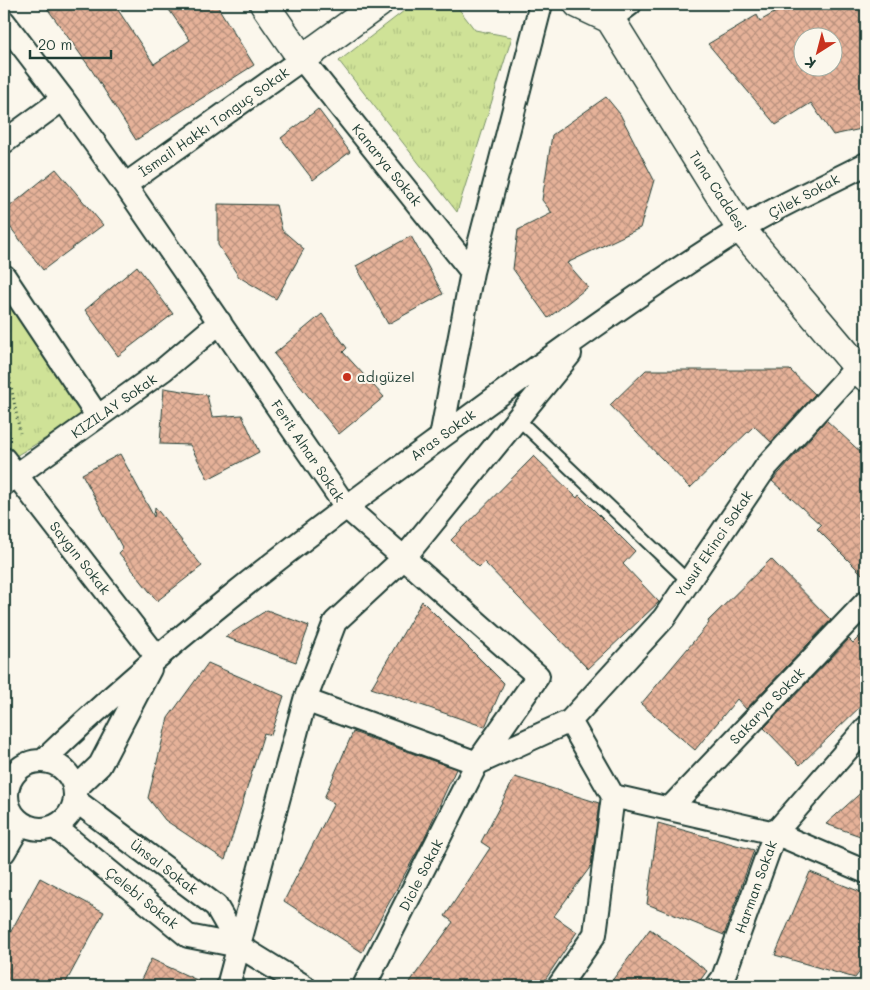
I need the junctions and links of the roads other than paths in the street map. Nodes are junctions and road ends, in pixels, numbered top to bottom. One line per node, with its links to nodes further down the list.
1 (264, 4): 7 (street)
2 (378, 4): 7 (street)
3 (541, 4): 13 (street)
4 (578, 4): 5 (street, Tuna Caddesi)
5 (620, 11): 12 (street, Tuna Caddesi)
6 (4, 22): 8 (street, Ferit Alnar Sokak)
7 (302, 59): 11 (street, İsmail Hakkı Tonguç Sokak); 13 (street, Kanarya Sokak)
8 (63, 99): 9 (street); 11 (street, Ferit Alnar Sokak)
9 (4, 142)
10 (866, 164): 12 (street, Çilek Sokak)
11 (125, 185): 15 (street, Ferit Alnar Sokak)
12 (741, 229): 16 (street, Aras Sokak); 17 (street, Tuna Caddesi)
13 (472, 272): 20 (street)
14 (4, 276): 18 (street)
15 (220, 322): 18 (street, KIZILAY Sokak); 22 (street, Ferit Alnar Sokak)
16 (589, 330): 19 (street); 20 (street, Aras Sokak)
17 (861, 372): 24 (street, Yusuf Ekinci Sokak)
18 (98, 416): 21 (street, KIZILAY Sokak)
19 (517, 418): 23 (street); 24 (lane)
20 (441, 437): 22 (street, Aras Sokak)
21 (8, 473): 26 (street, Saygın Sokak)
22 (346, 507): 23 (street, Ferit Alnar Sokak); 26 (street, Aras Sokak)
23 (404, 558): 27 (street); 31 (street, Ferit Alnar Sokak)
24 (688, 581): 28 (street, Yusuf Ekinci Sokak)
25 (866, 602): 35 (street, Sakarya Sokak)
26 (157, 657): 30 (street, Aras Sokak); 33 (street)
27 (305, 700): 31 (street); 41 (street)
28 (570, 720): 31 (street); 34 (street)
29 (866, 728): 38 (street, Harman Sokak)
30 (43, 761): 32 (street); 33 (street)
31 (477, 763): 45 (street, Dicle Sokak)
32 (6, 781): 36 (street)
33 (75, 794): 37 (street); 41 (street, Ünsal Sokak)
34 (613, 796): 35 (street); 42 (street)
35 (668, 809): 38 (street)
36 (21, 823): 37 (street); 39 (street)
37 (54, 827): 41 (street, Çelebi Sokak)
38 (775, 833): 40 (street); 46 (street, Harman Sokak)
39 (4, 852)
40 (866, 872)
41 (239, 946): 43 (street); 44 (street)
42 (561, 985)
43 (228, 986)
44 (304, 986)
45 (364, 986)
46 (717, 986)

